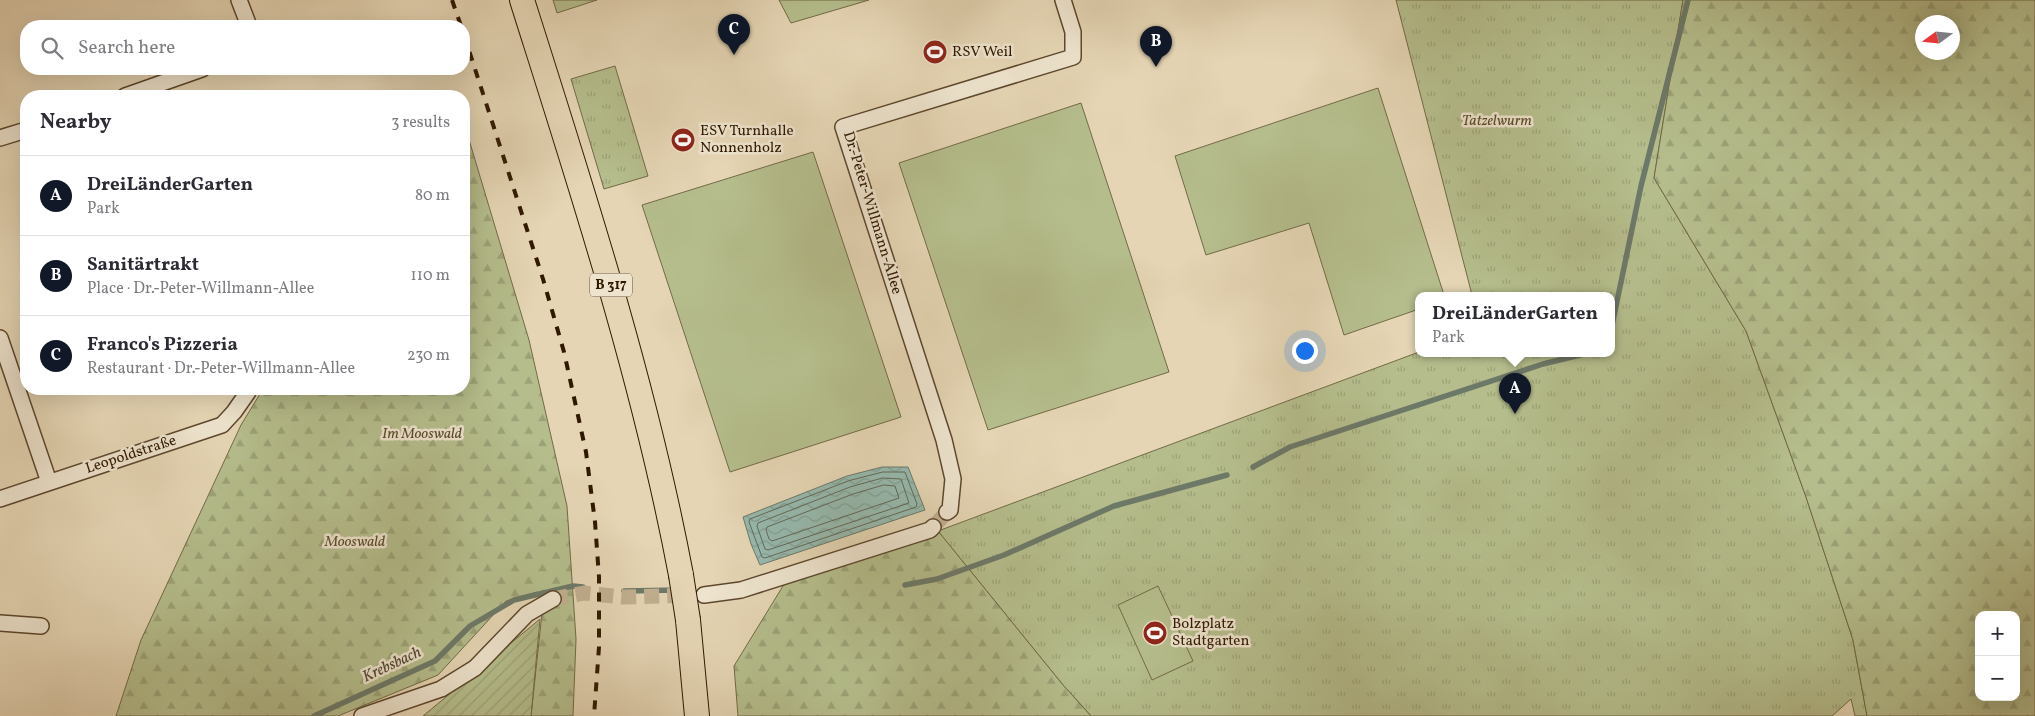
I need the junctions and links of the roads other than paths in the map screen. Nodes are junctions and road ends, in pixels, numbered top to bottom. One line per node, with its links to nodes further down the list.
1 (239, 0): 4 (street)
2 (522, 0): 20 (main road, B 317, bridge)
3 (1062, 0): 13 (street, Dr.-Peter-Willmann-Allee)
4 (247, 20)
5 (188, 75): 6 (street)
6 (153, 90)
7 (20, 132): 8 (street)
8 (0, 138)
9 (0, 338): 11 (street)
10 (245, 395): 11 (street, Leopoldstraße)
11 (49, 482): 12 (street, Leopoldstraße)
12 (0, 499)
13 (947, 512)
14 (933, 527): 15 (street)
15 (704, 595)
16 (553, 599): 19 (street)
17 (0, 623): 18 (street)
18 (41, 626)
19 (362, 716)
20 (697, 716)

